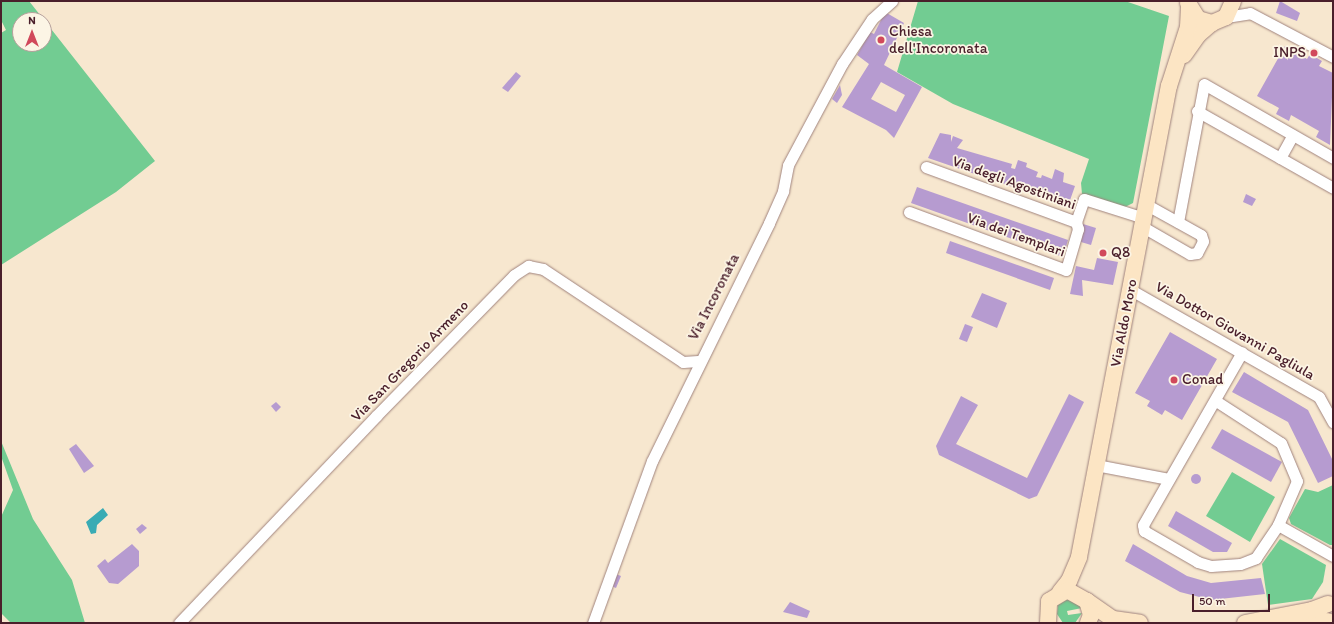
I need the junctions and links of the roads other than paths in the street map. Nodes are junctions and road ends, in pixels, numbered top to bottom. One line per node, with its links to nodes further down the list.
1 (892, 1): 19 (street, Via Incoronata)
2 (1233, 1): 4 (main road)
3 (1187, 3): 4 (main road); 6 (main road, Via Aldo Moro)
4 (1219, 20): 5 (street); 6 (main road, Via Aldo Moro)
5 (1333, 57)
6 (1177, 66): 14 (main road, Via Aldo Moro)
7 (1197, 111): 8 (street); 9 (street); 16 (street)
8 (1293, 135): 9 (street); 10 (street)
9 (1280, 158): 12 (street)
10 (1333, 158)
11 (926, 167): 15 (street, Via degli Agostiniani)
12 (1333, 188)
13 (909, 212): 15 (street, Via dei Templari)
14 (1144, 217): 15 (street, Via degli Agostiniani); 16 (street); 16 (street); 17 (main road, Via Aldo Moro)
15 (1076, 222)
16 (1178, 222)
17 (1131, 290): 18 (street, Via Dottor Giovanni Pagliula); 22 (main road, Via Aldo Moro)
18 (1242, 352): 20 (street); 21 (street, Via Dottor Giovanni Pagliula)
19 (698, 361): 33 (street, Via San Gregorio Armeno); 34 (street, Via Incoronata)
20 (1216, 401): 23 (street); 24 (street)
21 (1333, 422)
22 (1096, 465): 23 (street); 26 (main road, Via Aldo Moro)
23 (1169, 479): 24 (street)
24 (1278, 525): 25 (street)
25 (1333, 556)
26 (1079, 557): 27 (main road, Via Aldo Moro); 28 (main road, Via Aldo Moro)
27 (1060, 592): 28 (main road); 35 (main road, Via Aldo Moro)
28 (1084, 598): 30 (main road); 36 (main road, Via Aldo Moro)
29 (1331, 600): 31 (main road); 32 (main road)
30 (1113, 619): 37 (main road); 38 (main road)
31 (1266, 620): 32 (main road); 39 (main road)
32 (1330, 622)
33 (179, 623)
34 (593, 623)
35 (1048, 623)
36 (1088, 623)
37 (1096, 623)
38 (1140, 623)
39 (1245, 623)

